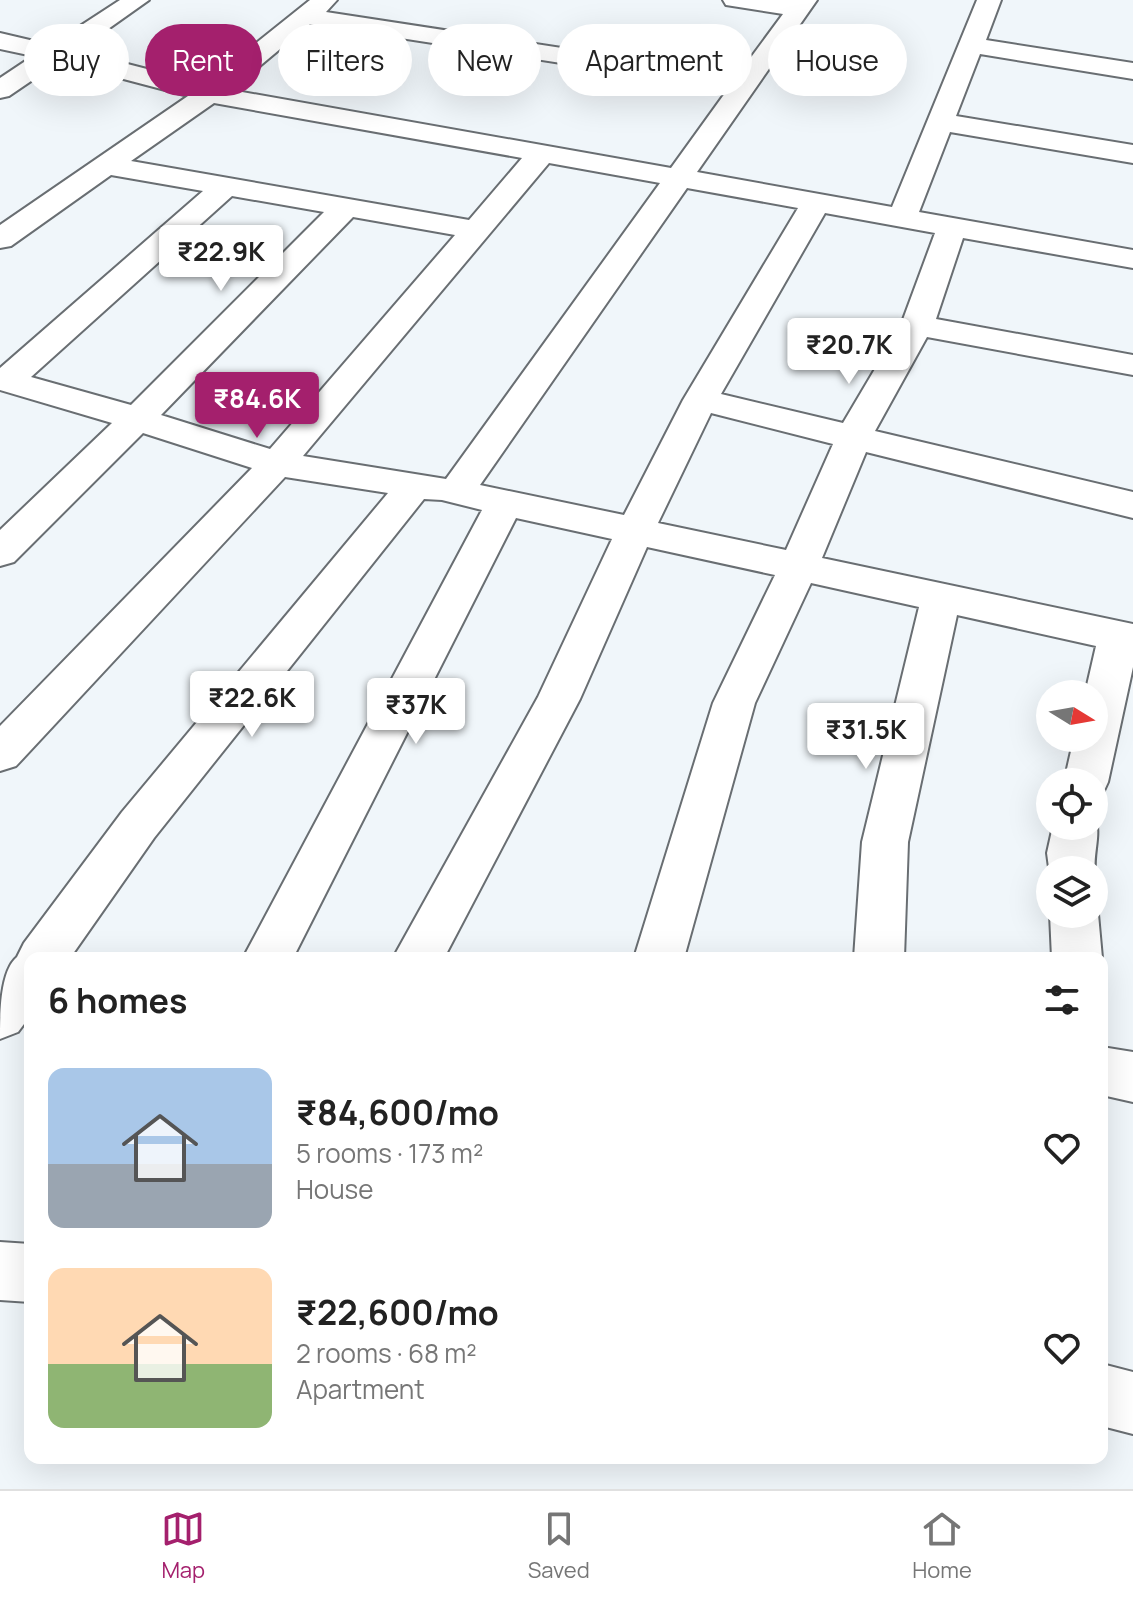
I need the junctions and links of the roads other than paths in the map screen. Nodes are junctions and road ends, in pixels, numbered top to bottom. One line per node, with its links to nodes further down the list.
1 (137, 0): 6 (street)
2 (735, 0): 4 (street)
3 (989, 0): 8 (street)
4 (801, 4): 13 (street)
5 (315, 8): 10 (street); 11 (street)
6 (101, 24)
7 (0, 41): 9 (street)
8 (971, 45): 12 (street); 19 (street)
9 (24, 47)
10 (262, 51)
11 (557, 51)
12 (1133, 71)
13 (752, 73)
14 (24, 74): 15 (street)
15 (0, 90)
16 (206, 96): 22 (street)
17 (221, 96): 20 (street)
18 (736, 96): 23 (street)
19 (940, 122): 21 (street); 27 (street)
20 (543, 152): 23 (street); 29 (street)
21 (1133, 154)
22 (104, 165): 24 (street); 30 (street)
23 (679, 177): 25 (street); 39 (street)
24 (226, 186): 26 (street); 34 (street)
25 (816, 202): 27 (street); 35 (street)
26 (346, 207): 29 (street); 36 (street)
27 (902, 218): 28 (street)
28 (952, 227): 31 (street); 32 (street)
29 (476, 230): 38 (street)
30 (0, 239)
31 (1133, 259)
32 (917, 325): 33 (street); 37 (street)
33 (1133, 365)
34 (3, 380): 36 (street)
35 (700, 400): 37 (street); 42 (street)
36 (137, 419): 38 (street); 43 (street)
37 (854, 436): 41 (street); 44 (street)
38 (277, 464): 39 (street); 47 (street)
39 (436, 489): 40 (street); 50 (street)
40 (505, 502): 42 (street); 51 (street)
41 (1133, 505)
42 (635, 531): 44 (street); 52 (street)
43 (0, 553)
44 (799, 566): 45 (street); 53 (street)
45 (941, 597): 46 (street); 54 (street)
46 (1126, 637): 48 (street)
47 (0, 754)
48 (1090, 768)
49 (1075, 928): 55 (street)
50 (46, 952)
51 (271, 952)
52 (421, 952)
53 (661, 952)
54 (879, 952)
55 (1077, 952)
56 (24, 983): 57 (street)
57 (0, 1016)
58 (1108, 1072): 59 (street)
59 (1133, 1077)
60 (0, 1271): 61 (street)
61 (24, 1273)
62 (1108, 1397): 63 (street)
63 (1133, 1403)

